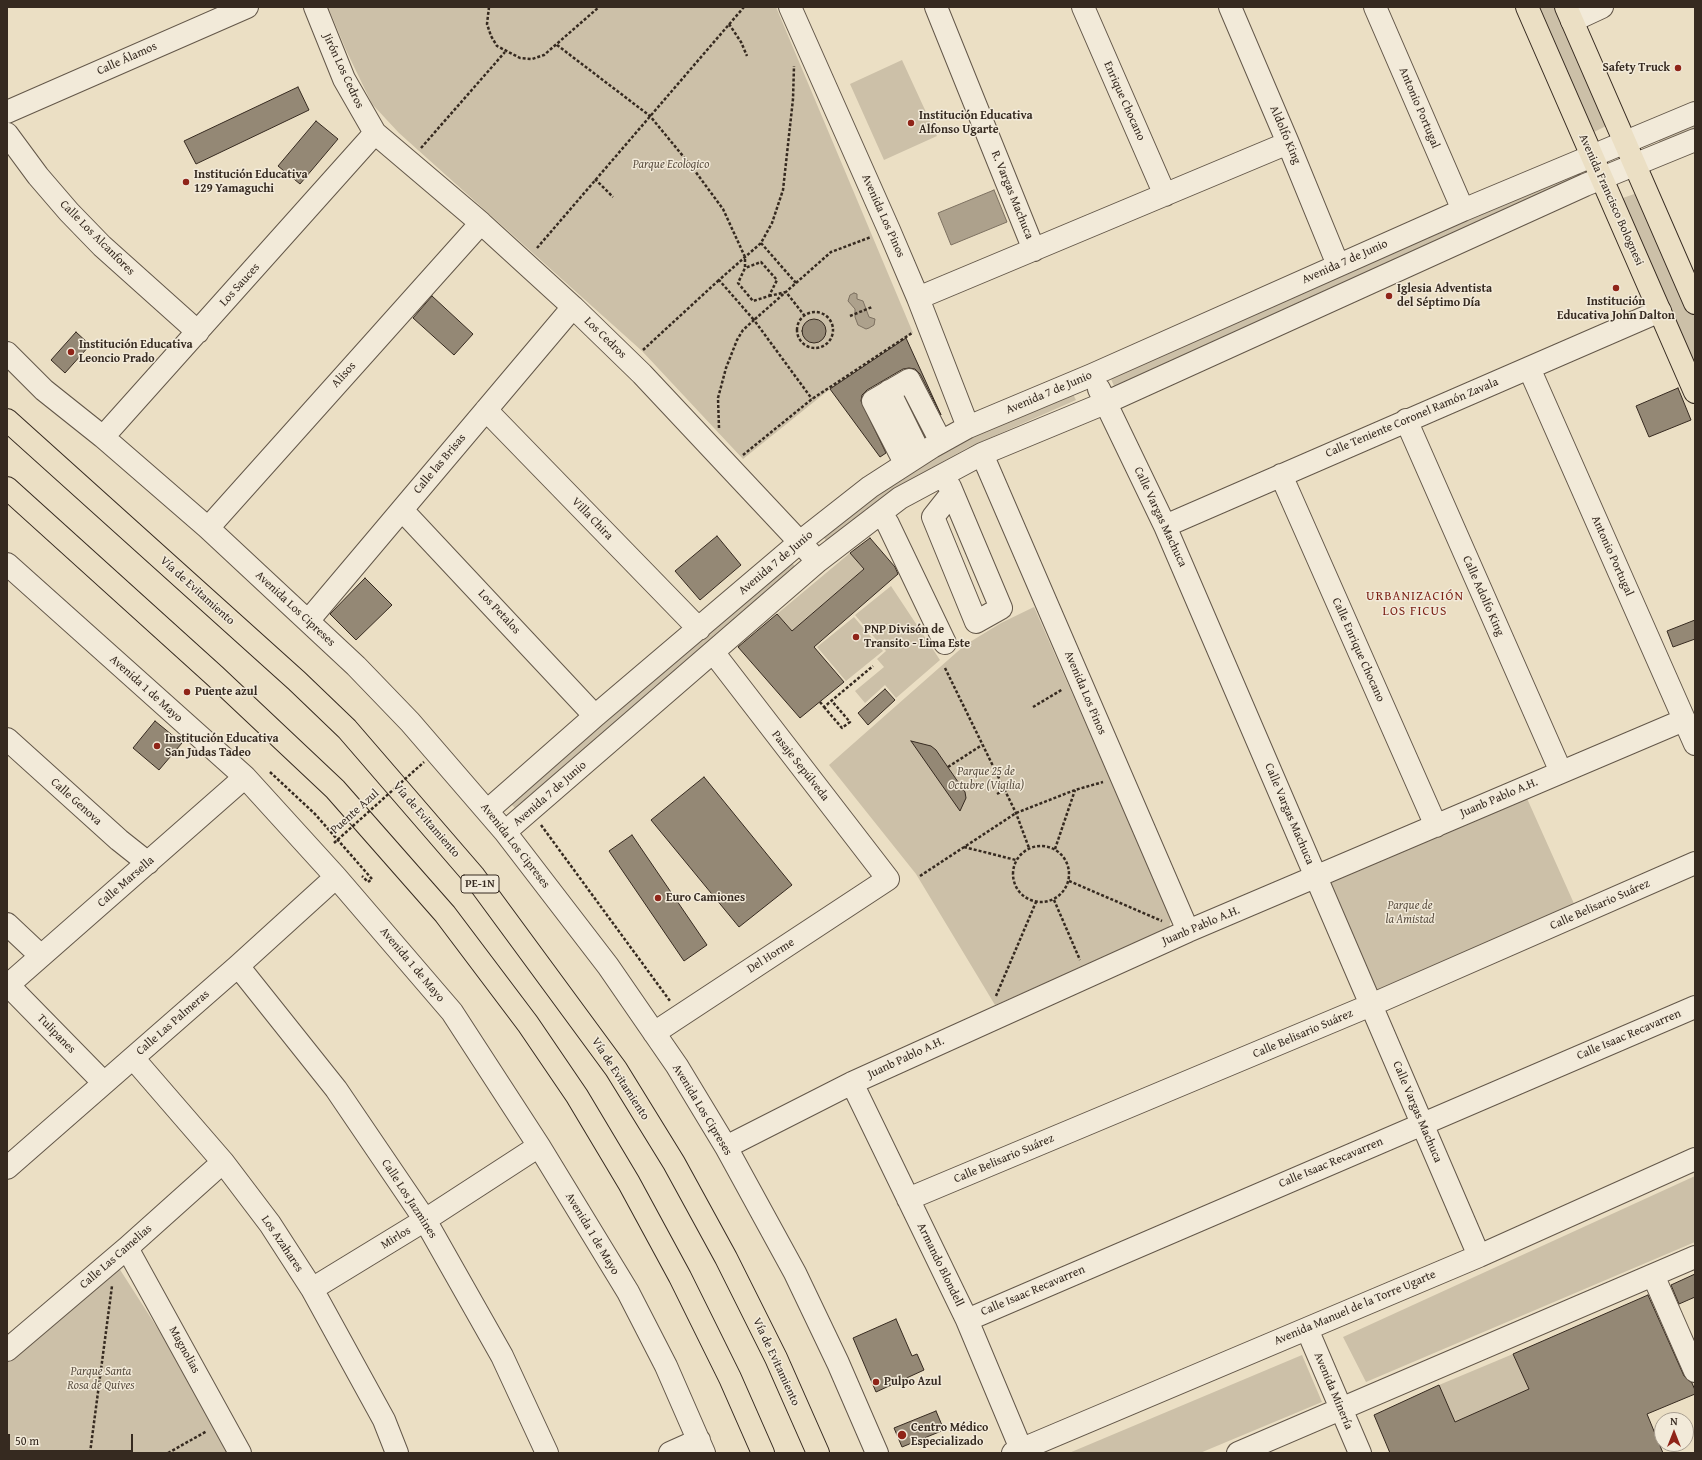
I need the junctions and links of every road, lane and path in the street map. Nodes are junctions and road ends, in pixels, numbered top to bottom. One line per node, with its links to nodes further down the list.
1 (247, 7): 19 (street, Calle Álamos)
2 (315, 7): 22 (street, Jirón Los Cedros)
3 (489, 7): 16 (path)
4 (599, 7): 15 (path)
5 (744, 7): 14 (path)
6 (790, 7): 36 (street, Avenida Los Pinos)
7 (936, 7): 39 (street, R. Vargas Machuca)
8 (1083, 7): 32 (street, Enrique Chocano)
9 (1230, 7): 25 (street, Aldolfo King)
10 (1375, 7): 34 (street, Antonio Portugal)
11 (1527, 7): 27 (main road, Avenida Francisco Bolognesi)
12 (1602, 7): 13 (street)
13 (1569, 14): 26 (main road)
14 (729, 24): 17 (path); 21 (path)
15 (557, 45): 16 (path); 21 (path)
16 (505, 52): 28 (path)
17 (747, 56)
18 (794, 62): 37 (path)
19 (7, 112)
20 (1695, 113): 26 (street, Avenida 7 de Junio)
21 (650, 116): 31 (path); 40 (path)
22 (376, 133): 28 (street, Los Cedros); 56 (street, Los Sauces)
23 (7, 134): 56 (street, Calle Los Alcanfores)
24 (1695, 140): 29 (street, Avenida 7 de Junio)
25 (1288, 143): 32 (street); 41 (street, Aldolfo King)
26 (1625, 143): 27 (street, Avenida 7 de Junio); 29 (main road)
27 (1592, 158): 30 (main road, Avenida Francisco Bolognesi); 34 (street, Avenida 7 de Junio)
28 (409, 162): 35 (street, Los Cedros)
29 (1635, 166): 30 (street, Avenida 7 de Junio); 48 (main road)
30 (1602, 178): 51 (main road, Avenida Francisco Bolognesi); 63 (street, Avenida 7 de Junio)
31 (595, 179): 33 (path); 38 (path)
32 (1165, 195): 39 (street)
33 (613, 197)
34 (1463, 210): 41 (street, Avenida 7 de Junio)
35 (480, 223): 49 (street, Los Cedros); 80 (street, Alisos)
36 (889, 230): 44 (path); 47 (street, Avenida Los Pinos)
37 (761, 243): 40 (path); 44 (path)
38 (535, 250)
39 (1034, 250): 47 (street)
40 (745, 257): 42 (path); 43 (path)
41 (1338, 265): 60 (street, Avenida 7 de Junio)
42 (745, 268): 46 (path); 46 (path)
43 (719, 280): 54 (path); 57 (path)
44 (796, 283): 45 (path)
45 (786, 292): 46 (path); 52 (path); 54 (path)
46 (769, 296)
47 (918, 298): 55 (street, Avenida Los Pinos)
48 (1695, 303)
49 (573, 307): 64 (street, Calle las Brisas); 73 (street, Los Cedros)
50 (872, 307): 53 (path)
51 (1660, 311): 59 (street, Calle Teniente Coronel Ramón Zavala); 61 (main road, Avenida Francisco Bolognesi)
52 (804, 315): 52 (path)
53 (850, 316)
54 (754, 320): 62 (path); 68 (path)
55 (929, 325): 62 (path); 67 (street, Avenida Los Pinos)
56 (198, 332): 69 (street, Los Sauces)
57 (642, 351)
58 (7, 353): 69 (street, Avenida Los Cipreses)
59 (1529, 368): 66 (street, Calle Teniente Coronel Ramón Zavala); 96 (street, Antonio Portugal)
60 (1092, 375): 63 (street, Calle Vargas Machuca); 67 (street, Avenida 7 de Junio)
61 (1695, 392)
62 (812, 399): 73 (path)
63 (1105, 403): 71 (street, Avenida 7 de Junio); 79 (street, Calle Vargas Machuca)
64 (486, 410): 77 (street, Calle las Brisas); 85 (street, Villa Chira)
65 (7, 420): 171 (main road, Vía de Evitamiento / PE-1N)
66 (1406, 420): 74 (street, Calle Teniente Coronel Ramón Zavala); 103 (street, Calle Adolfo King)
67 (968, 427): 70 (street, Avenida 7 de Junio)
68 (719, 434)
69 (103, 438): 80 (street, Avenida Los Cipreses)
70 (941, 442): 72 (street, Avenida 7 de Junio); 72 (street)
71 (982, 454): 75 (street, Avenida 7 de Junio); 90 (street, Avenida Los Pinos)
72 (913, 458): 81 (street, Avenida 7 de Junio)
73 (729, 466): 81 (street, Los Cedros)
74 (1281, 475): 79 (street, Calle Teniente Coronel Ramón Zavala); 112 (street, Calle Enrique Chocano)
75 (947, 485): 75 (street); 78 (street, Avenida 7 de Junio)
76 (7, 488): 170 (main road)
77 (402, 510): 84 (street, Calle las Brisas); 95 (street, Los Petalos)
78 (881, 513): 82 (street, Avenida 7 de Junio); 86 (street)
79 (1165, 526): 124 (street, Calle Vargas Machuca)
80 (208, 528): 84 (street, Avenida Los Cipreses)
81 (800, 542): 82 (street, Los Cedros); 85 (street, Avenida 7 de Junio)
82 (818, 561): 87 (street, Avenida 7 de Junio)
83 (7, 564): 104 (street, Avenida 1 de Mayo)
84 (308, 621): 109 (street, Avenida Los Cipreses)
85 (699, 629): 95 (street, Avenida 7 de Junio)
86 (945, 643)
87 (713, 652): 113 (street, Avenida 7 de Junio); 125 (street, Pasaje Sepúlveda)
88 (873, 666): 91 (path)
89 (945, 668): 99 (path)
90 (1080, 681): 94 (path); 105 (street, Avenida Los Pinos)
91 (831, 700): 93 (path); 93 (path)
92 (820, 702): 93 (path)
93 (824, 707)
94 (1033, 707)
95 (595, 716): 109 (street, Avenida 7 de Junio)
96 (1684, 720): 98 (street, Antonio Portugal); 103 (street, Juanb Pablo A.H.)
97 (7, 739): 119 (street, Calle Genova)
98 (1695, 744)
99 (982, 745): 101 (path); 106 (path)
100 (424, 762): 116 (path, Puente Azul, bridge)
101 (948, 767)
102 (270, 772): 121 (path)
103 (1560, 772): 112 (street, Juanb Pablo A.H.)
104 (245, 777): 119 (street, Calle Marsella); 123 (street, Avenida 1 de Mayo)
105 (1121, 777): 107 (path); 130 (street, Avenida Los Pinos)
106 (1004, 790): 108 (path); 110 (path)
107 (1075, 790): 110 (path); 117 (path)
108 (997, 794)
109 (487, 811): 113 (street, Avenida Los Cipreses)
110 (1016, 813): 114 (path); 115 (path)
111 (537, 820): 136 (path)
112 (1436, 826): 124 (street, Juanb Pablo A.H.)
113 (505, 832): 139 (street, Avenida Los Cipreses)
114 (964, 847): 118 (path); 122 (path)
115 (1029, 848): 117 (path); 118 (path)
116 (337, 850)
117 (1056, 850): 126 (path)
118 (1016, 860): 128 (path)
119 (148, 863): 131 (street, Calle Marsella)
120 (1695, 863): 137 (street, Calle Belisario Suárez)
121 (358, 871)
122 (920, 876)
123 (336, 877): 132 (street, Calle Las Palmeras); 144 (street, Avenida 1 de Mayo)
124 (1316, 877): 130 (street, Juanb Pablo A.H.); 137 (street, Calle Vargas Machuca)
125 (888, 879): 139 (street, Del Horme)
126 (1069, 881): 127 (path); 130 (path)
127 (1054, 900): 128 (path); 133 (path)
128 (1036, 902): 135 (path)
129 (7, 924): 131 (street)
130 (1188, 931): 133 (street, Juanb Pablo A.H.)
131 (41, 956): 134 (street, Calle Marsella)
132 (238, 966): 140 (street, Calle Las Palmeras); 150 (street, Calle Los Jazmines)
133 (1087, 977): 142 (street, Juanb Pablo A.H.)
134 (8, 986): 141 (street, Tulipanes)
135 (995, 1000)
136 (672, 1004)
137 (1371, 1005): 143 (street, Calle Vargas Machuca); 149 (street, Calle Belisario Suárez)
138 (1695, 1007): 143 (street, Calle Isaac Recavarren)
139 (654, 1033): 145 (street, Avenida Los Cipreses)
140 (133, 1058): 141 (street, Calle Las Palmeras); 147 (street, Los Azahares)
141 (104, 1083): 148 (street, Calle Las Palmeras)
142 (852, 1083): 145 (street, Juanb Pablo A.H.); 149 (street, Armando Blondell)
143 (1422, 1124): 152 (street, Calle Vargas Machuca); 156 (street, Calle Isaac Recavarren)
144 (539, 1146): 150 (street, Mirlos); 162 (street, Avenida 1 de Mayo)
145 (726, 1147): 172 (street, Avenida Los Cipreses)
146 (1695, 1159): 152 (street, Avenida Manuel de la Torre Ugarte)
147 (223, 1162): 151 (street, Calle Las Camelias); 155 (street, Los Azahares)
148 (7, 1168)
149 (908, 1199): 156 (street, Armando Blondell)
150 (425, 1220): 155 (street, Mirlos); 168 (street, Calle Los Jazmines)
151 (121, 1253): 158 (street, Calle Las Camelias); 161 (street, Magnolias); 164 (path)
152 (1479, 1256): 157 (street, Avenida Manuel de la Torre Ugarte)
153 (1695, 1257): 154 (street)
154 (1653, 1275): 159 (street); 160 (street)
155 (312, 1289): 167 (street, Los Azahares)
156 (967, 1320): 163 (street, Armando Blondell)
157 (1306, 1328): 160 (street, Avenida Minería); 163 (street, Avenida Manuel de la Torre Ugarte)
158 (7, 1350)
159 (1695, 1370)
160 (1340, 1408): 173 (street); 174 (street, Avenida Minería)
161 (223, 1422): 165 (path); 166 (street, Magnolias)
162 (702, 1446): 169 (street)
163 (1017, 1451)
164 (90, 1453)
165 (168, 1453)
166 (240, 1453)
167 (397, 1453)
168 (547, 1453)
169 (670, 1453)
170 (763, 1453)
171 (818, 1453)
172 (877, 1453)
173 (1238, 1453)
174 (1360, 1453)

